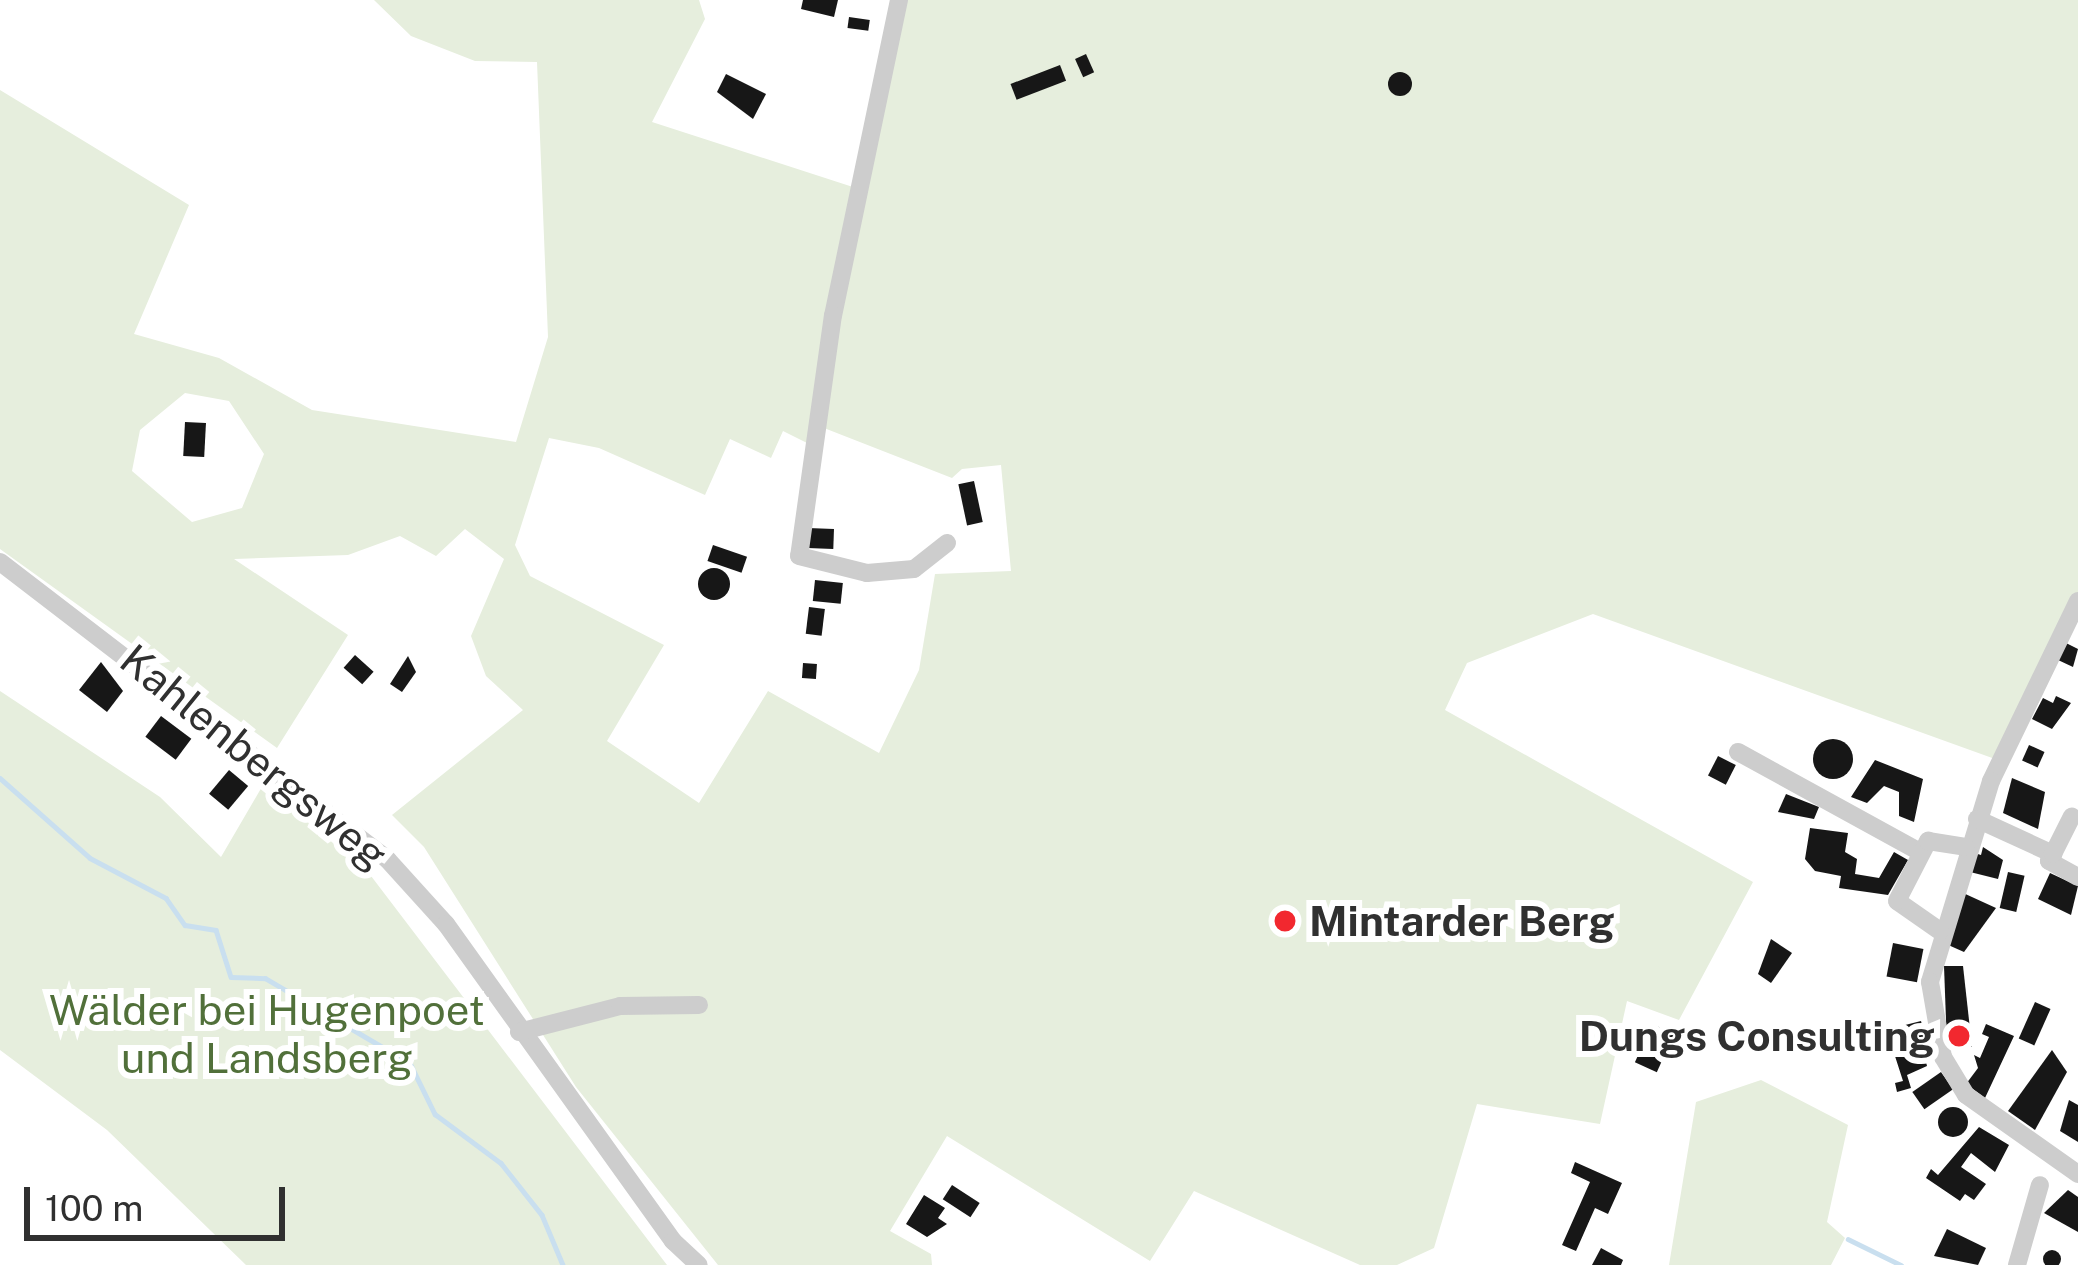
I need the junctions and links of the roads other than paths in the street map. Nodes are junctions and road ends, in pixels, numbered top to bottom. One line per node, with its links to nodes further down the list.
1 (899, 0): 2 (street)
2 (947, 543)
3 (0, 562): 14 (street, Kahlenbergsweg)
4 (2078, 601): 7 (street)
5 (1738, 752): 9 (street)
6 (2072, 817): 10 (street)
7 (1977, 819): 8 (street); 10 (street)
8 (1966, 847): 9 (street); 12 (street)
9 (1920, 852): 12 (street)
10 (2053, 854): 11 (street)
11 (2078, 877)
12 (1940, 931): 15 (street)
13 (699, 1005): 14 (street)
14 (519, 1032): 17 (street, Kahlenbergsweg)
15 (2078, 1174)
16 (2040, 1185): 18 (street)
17 (699, 1265)
18 (2017, 1265)

